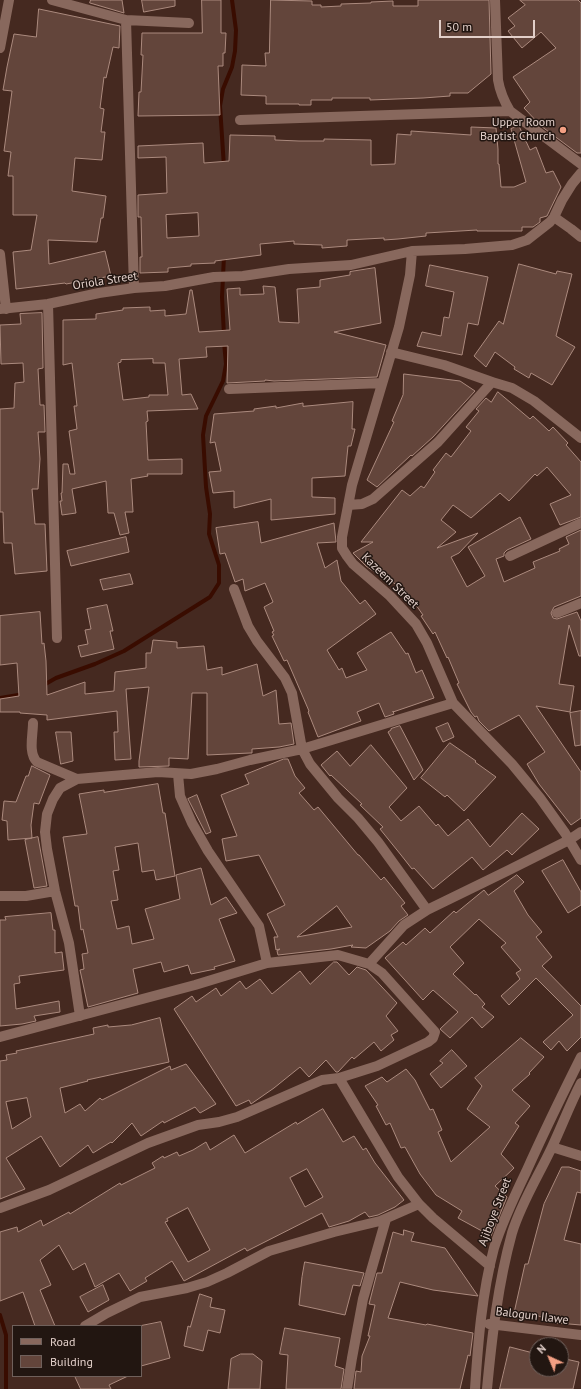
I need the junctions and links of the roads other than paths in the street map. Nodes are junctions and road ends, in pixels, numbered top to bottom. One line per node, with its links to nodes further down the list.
1 (52, 0): 4 (street)
2 (495, 0): 7 (street)
3 (6, 3): 6 (street)
4 (126, 20): 5 (street); 15 (street)
5 (189, 23)
6 (0, 48)
7 (510, 111): 8 (street); 9 (street)
8 (240, 120)
9 (581, 164)
10 (581, 173): 11 (street)
11 (554, 217): 12 (street); 13 (street, Oriola Street)
12 (581, 237)
13 (412, 251): 15 (street, Oriola Street); 18 (street, Kazeem Street)
14 (0, 254): 17 (street)
15 (134, 288): 16 (street, Oriola Street)
16 (48, 304): 17 (street, Oriola Street); 29 (street)
17 (3, 309)
18 (391, 352): 19 (street); 20 (street, Kazeem Street)
19 (492, 382): 22 (street); 23 (street)
20 (382, 383): 21 (street); 23 (street, Kazeem Street)
21 (229, 389)
22 (581, 438)
23 (348, 505): 30 (street, Kazeem Street)
24 (581, 523): 25 (street)
25 (510, 556)
26 (234, 589): 32 (street)
27 (581, 603): 28 (street)
28 (557, 613)
29 (57, 638)
30 (453, 703): 32 (street); 36 (street, Kazeem Street)
31 (33, 723): 34 (street)
32 (302, 749): 33 (street); 40 (street)
33 (178, 774): 34 (street); 41 (street)
34 (77, 779): 38 (street)
35 (581, 832): 36 (street)
36 (569, 840): 37 (street, Kazeem Street); 40 (street)
37 (581, 860)
38 (55, 891): 39 (street); 43 (street)
39 (0, 896)
40 (427, 910): 42 (street)
41 (267, 963): 42 (street); 43 (street)
42 (368, 964): 46 (street)
43 (80, 1016): 44 (street)
44 (0, 1036)
45 (581, 1057): 53 (street, Ajiboye Street)
46 (339, 1078): 50 (street); 51 (street)
47 (581, 1083): 48 (street, Ajiboye Street)
48 (552, 1147): 49 (street); 56 (street, Ajiboye Street)
49 (581, 1156)
50 (419, 1204): 52 (street); 53 (street)
51 (0, 1208)
52 (386, 1219): 55 (street); 58 (street)
53 (490, 1266): 54 (street, Ajiboye Street)
54 (481, 1323): 56 (street, Balogun Ilawe); 59 (street, Ajiboye Street)
55 (87, 1325)
56 (494, 1325): 57 (street, Balogun Ilawe); 60 (street, Ajiboye Street)
57 (581, 1335)
58 (347, 1389)
59 (475, 1389)
60 (487, 1389)

